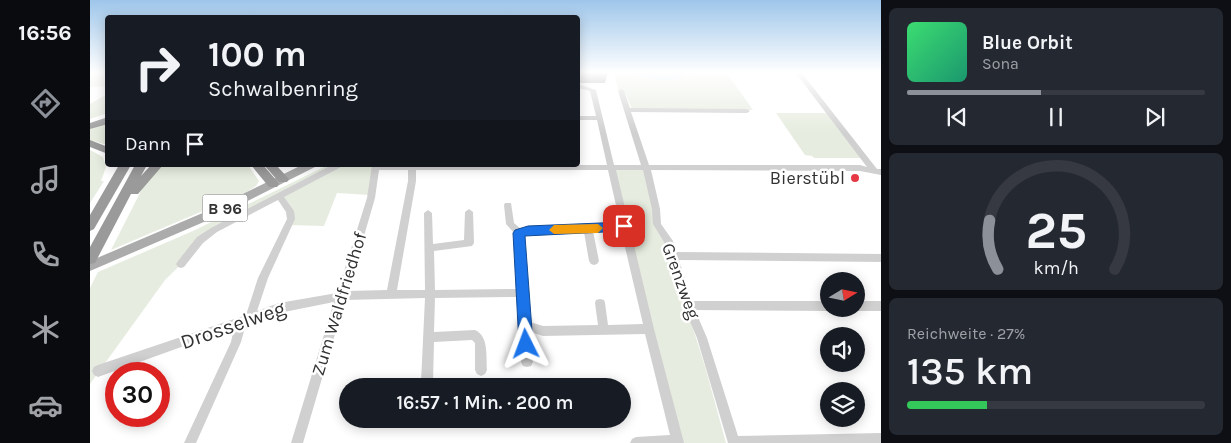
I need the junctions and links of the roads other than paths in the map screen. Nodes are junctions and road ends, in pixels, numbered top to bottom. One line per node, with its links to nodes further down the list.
1 (594, 93): 7 (street)
2 (623, 93): 4 (street, Grenzweg)
3 (815, 93): 24 (street)
4 (629, 110): 5 (street); 22 (street, Grenzweg)
5 (747, 111)
6 (580, 118): 7 (street)
7 (599, 118): 23 (street)
8 (105, 121): 9 (highway)
9 (90, 126)
10 (90, 144): 11 (highway)
11 (105, 150)
12 (113, 167): 30 (highway)
13 (124, 167): 30 (highway)
14 (140, 167): 31 (highway)
15 (155, 167): 31 (highway)
16 (259, 167): 25 (highway)
17 (271, 167): 25 (highway)
18 (307, 167): 25 (main road)
19 (334, 167): 26 (street)
20 (376, 167): 45 (street, Zum Waldfriedhof)
21 (412, 167): 23 (street); 46 (street)
22 (647, 167): 23 (street); 24 (street); 37 (street, Grenzweg)
23 (612, 168): 33 (street)
24 (878, 172)
25 (278, 182): 42 (main road, B 96)
26 (279, 196): 41 (street); 52 (street)
27 (508, 205): 35 (street)
28 (469, 212): 36 (street)
29 (428, 213): 36 (street)
30 (97, 215): 32 (highway)
31 (112, 221): 39 (highway)
32 (90, 226)
33 (624, 226): 34 (street); 54 (street)
34 (588, 229): 35 (street); 40 (street)
35 (519, 233): 43 (street)
36 (428, 248): 44 (street)
37 (673, 256): 38 (street); 48 (street, Grenzweg)
38 (881, 258)
39 (90, 259)
40 (594, 261)
41 (181, 264)
42 (90, 266)
43 (523, 293): 44 (street, Drosselweg); 53 (street)
44 (430, 295): 46 (street, Drosselweg); 56 (street)
45 (342, 296): 46 (street, Drosselweg); 52 (street, Drosselweg); 64 (street, Zum Waldfriedhof)
46 (391, 296)
47 (600, 302): 55 (street)
48 (688, 305): 49 (street); 62 (street, Grenzweg)
49 (820, 306)
50 (865, 306): 51 (street)
51 (881, 306)
52 (246, 320): 59 (street, Drosselweg); 63 (street)
53 (525, 325): 55 (street); 57 (street)
54 (648, 329): 55 (street); 66 (street)
55 (604, 330)
56 (428, 337): 58 (street); 60 (street)
57 (527, 362)
58 (481, 370)
59 (98, 371)
60 (426, 378)
61 (881, 439): 62 (street)
62 (734, 442)
63 (190, 443)
64 (297, 443)
65 (636, 443): 66 (street)
66 (678, 443)

